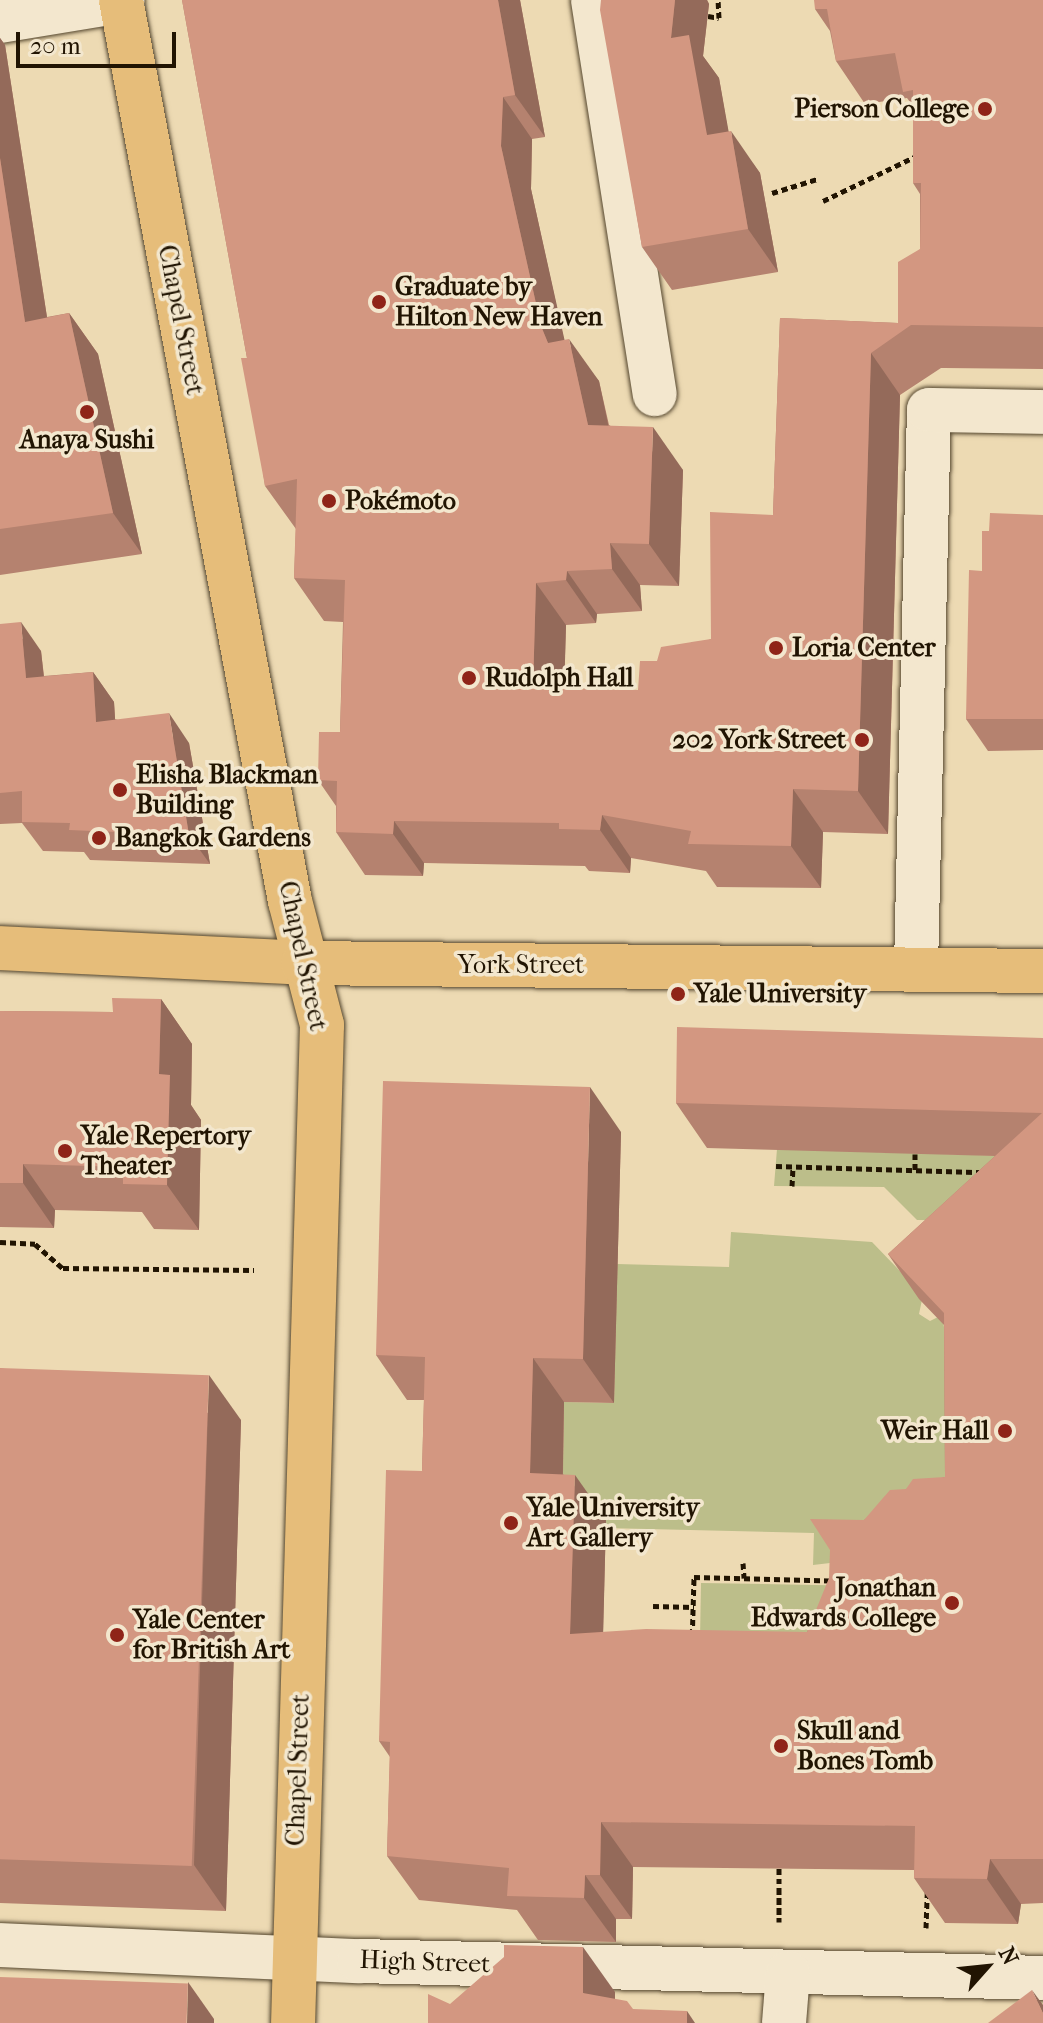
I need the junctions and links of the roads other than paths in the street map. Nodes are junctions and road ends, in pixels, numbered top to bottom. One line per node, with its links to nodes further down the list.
1 (593, 0): 4 (street)
2 (122, 1): 3 (street); 7 (main road, Chapel Street)
3 (0, 21)
4 (655, 394)
5 (1043, 412): 8 (street)
6 (0, 948): 7 (main road, York Street)
7 (303, 963): 8 (main road, York Street); 12 (main road, Chapel Street)
8 (916, 968): 9 (main road, York Street)
9 (1043, 971)
10 (0, 1945): 12 (street, High Street)
11 (784, 1952): 12 (street, High Street); 13 (street, High Street); 15 (street)
12 (294, 1956): 14 (main road, Chapel Street)
13 (1043, 1978)
14 (293, 2023)
15 (784, 2023)

